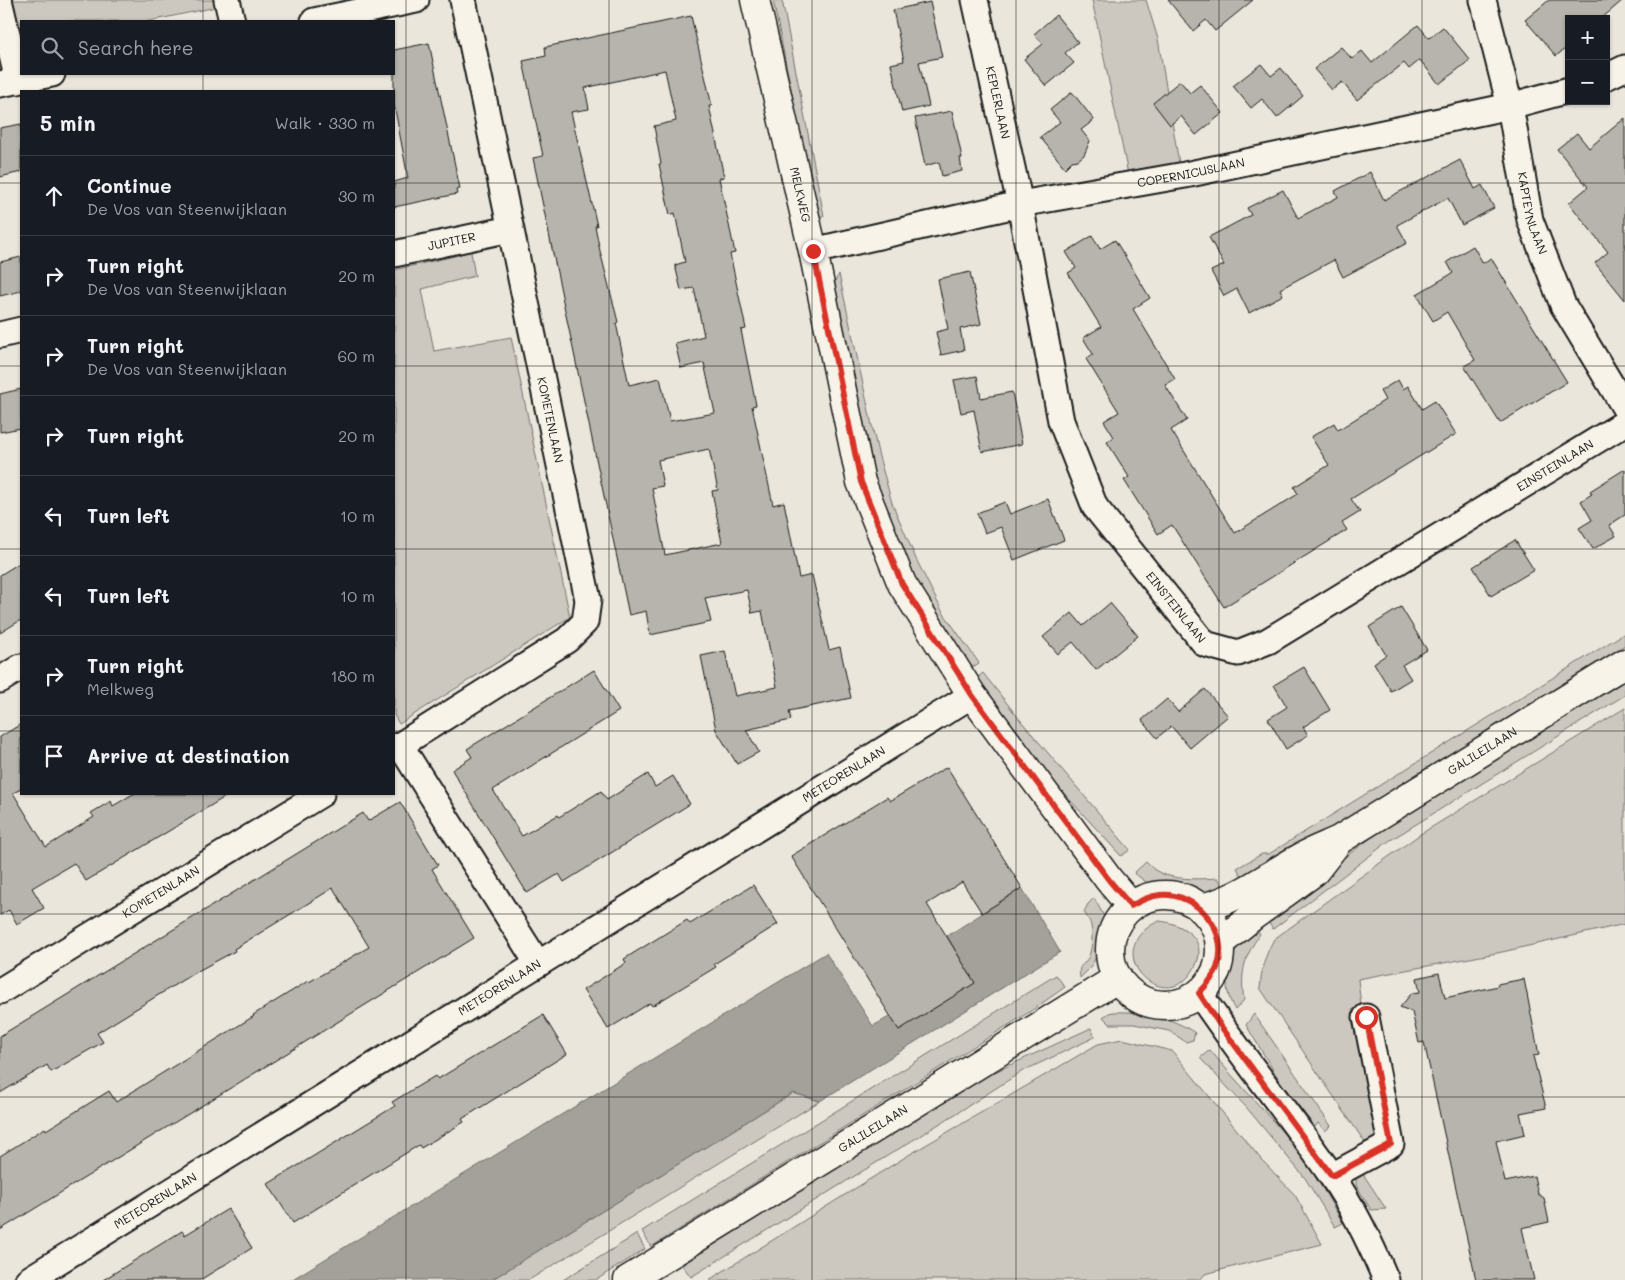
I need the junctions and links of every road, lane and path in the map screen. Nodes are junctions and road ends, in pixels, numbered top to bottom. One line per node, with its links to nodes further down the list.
1 (227, 0): 8 (street)
2 (416, 0): 9 (street)
3 (463, 0): 17 (street, KOMETENLAAN)
4 (755, 0): 18 (main road, MELKWEG)
5 (976, 0): 16 (street, KEPLERLAAN)
6 (1483, 0): 15 (street, KAPTEYNLAAN)
7 (0, 4): 13 (street)
8 (232, 20)
9 (319, 20)
10 (1625, 68): 12 (street)
11 (47, 75): 13 (street)
12 (1610, 75)
13 (9, 82)
14 (1565, 91): 15 (street, COPERNICUSLAAN)
15 (1510, 106): 16 (street, COPERNICUSLAAN); 22 (street, KAPTEYNLAAN)
16 (1020, 204): 18 (street, COPERNICUSLAAN); 23 (street, EINSTEINLAAN)
17 (510, 229): 19 (street, JUPITER); 28 (street, KOMETENLAAN)
18 (813, 251): 27 (main road, MELKWEG)
19 (395, 254)
20 (20, 330): 21 (street)
21 (0, 335)
22 (1625, 408)
23 (1625, 423)
24 (1625, 663): 30 (main road, GALILEILAAN)
25 (20, 668): 26 (street)
26 (0, 680)
27 (972, 695): 31 (main road, MELKWEG); 34 (street, METEORENLAAN)
28 (397, 747): 34 (street, KOMETENLAAN)
29 (319, 795): 36 (street, KOMETENLAAN)
30 (1339, 840): 32 (main road, GALILEILAAN); 33 (main road, GALILEILAAN)
31 (1131, 906): 32 (main road); 35 (main road)
32 (1200, 908): 33 (main road)
33 (1220, 943): 37 (main road)
34 (538, 964): 40 (street, METEORENLAAN)
35 (1118, 978): 37 (main road); 41 (main road, GALILEILAAN)
36 (0, 991)
37 (1199, 993): 39 (street)
38 (1366, 1017): 39 (street)
39 (1332, 1176): 42 (street)
40 (28, 1280)
41 (628, 1280)
42 (1386, 1280)

